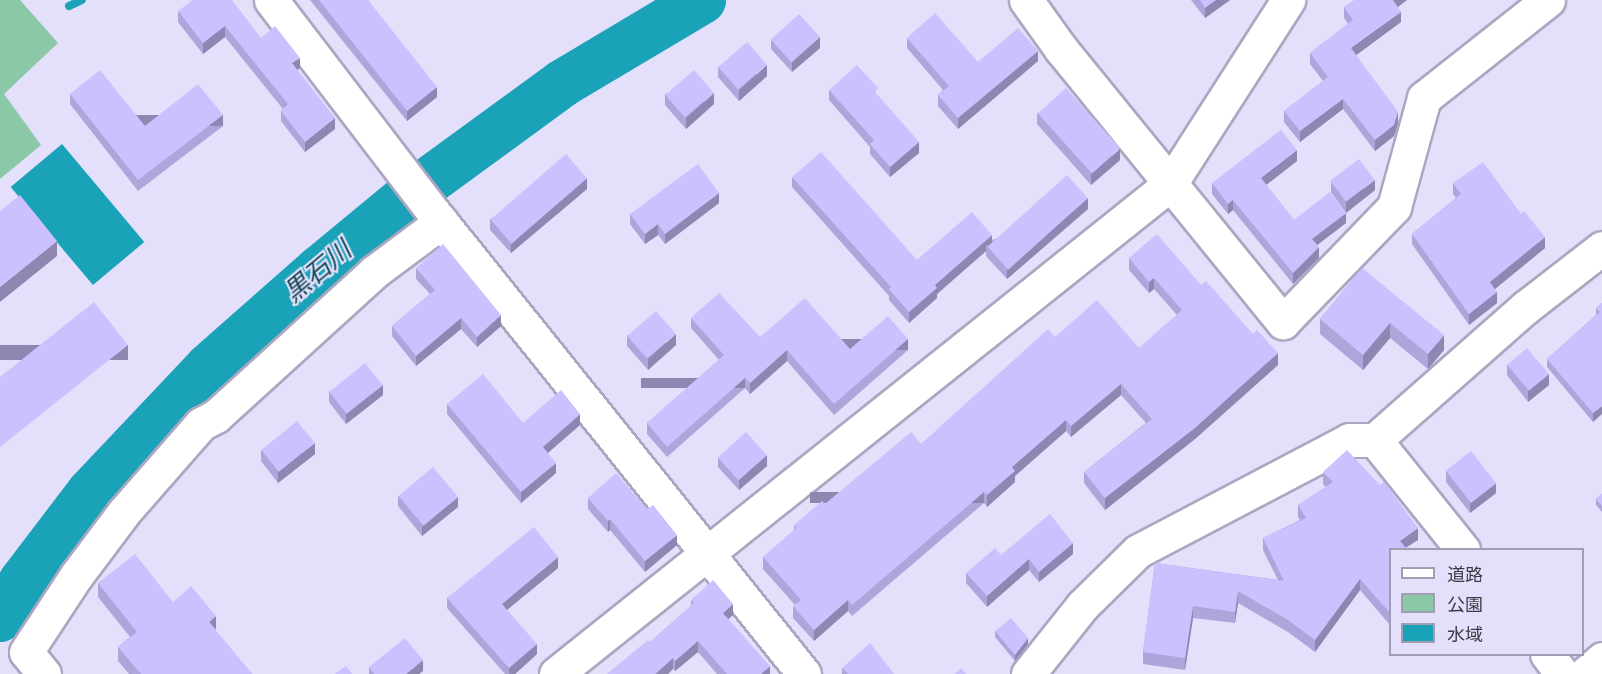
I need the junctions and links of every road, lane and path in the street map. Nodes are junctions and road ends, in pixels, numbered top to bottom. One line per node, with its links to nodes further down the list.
1 (271, 0): 6 (street)
2 (1026, 0): 5 (street)
3 (1288, 0): 5 (street)
4 (1548, 0): 5 (street)
5 (1170, 184): 10 (street)
6 (438, 217): 10 (street); 13 (street)
7 (1602, 248): 8 (street)
8 (1375, 440): 9 (street); 16 (street)
9 (1462, 548)
10 (708, 553): 14 (street); 15 (street)
11 (1548, 656): 17 (street)
12 (1602, 659): 18 (street)
13 (44, 674)
14 (556, 674)
15 (804, 674)
16 (1028, 674)
17 (1562, 674)
18 (1585, 674)

